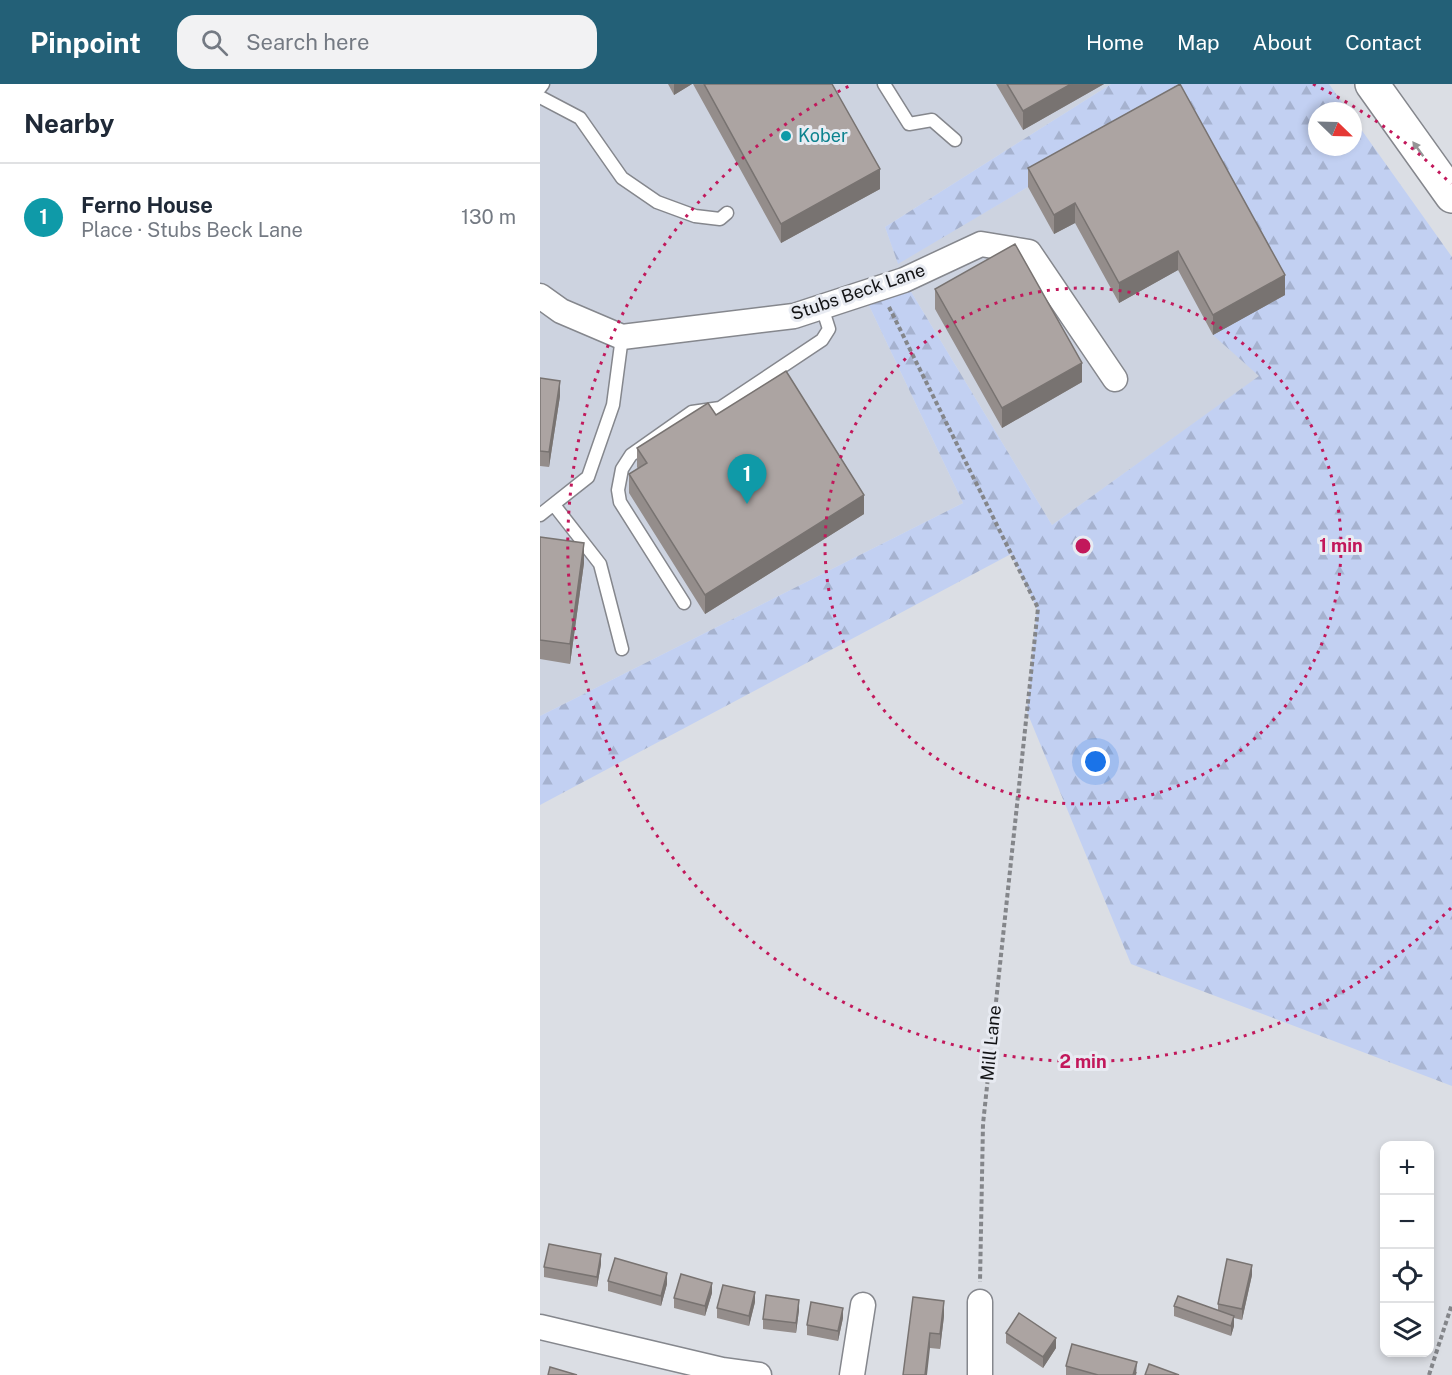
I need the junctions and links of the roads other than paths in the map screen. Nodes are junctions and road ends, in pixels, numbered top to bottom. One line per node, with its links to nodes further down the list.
1 (543, 84): 4 (lane)
2 (884, 84): 6 (lane)
3 (1372, 84): 7 (highway, one-way to 3)
4 (540, 88)
5 (540, 97): 8 (lane)
6 (955, 140)
7 (1452, 196)
8 (727, 213)
9 (540, 296): 11 (street)
10 (822, 307): 11 (street, Stubs Beck Lane); 12 (street, Stubs Beck Lane); 15 (lane)
11 (622, 337): 13 (lane)
12 (1115, 379)
13 (554, 505): 14 (lane); 16 (lane)
14 (540, 515)
15 (684, 603)
16 (622, 649)
17 (980, 1302): 22 (street)
18 (863, 1305): 21 (street)
19 (540, 1327): 20 (street)
20 (759, 1375)
21 (852, 1375)
22 (980, 1375)

